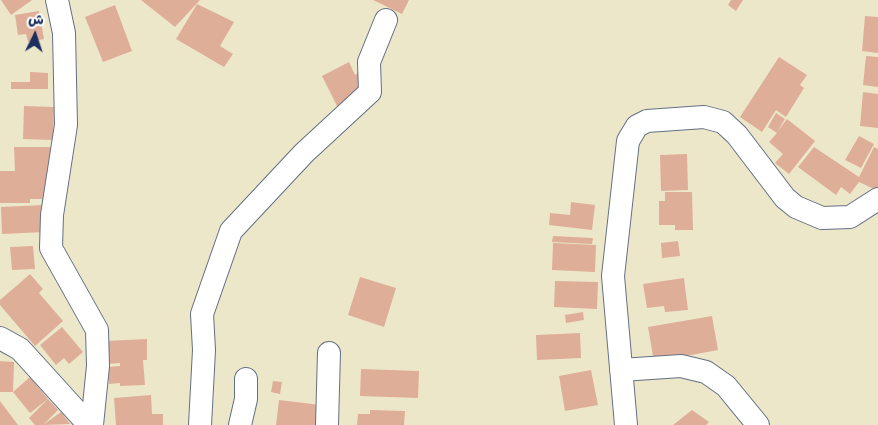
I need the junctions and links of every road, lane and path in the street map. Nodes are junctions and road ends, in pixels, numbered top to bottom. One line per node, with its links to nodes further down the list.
1 (57, 0): 8 (street)
2 (386, 20): 9 (street)
3 (878, 200): 6 (street)
4 (0, 338): 8 (street)
5 (329, 353): 11 (street)
6 (621, 370): 12 (street); 13 (street)
7 (246, 379): 10 (street)
8 (91, 425)
9 (200, 425)
10 (240, 425)
11 (327, 425)
12 (626, 425)
13 (758, 425)

